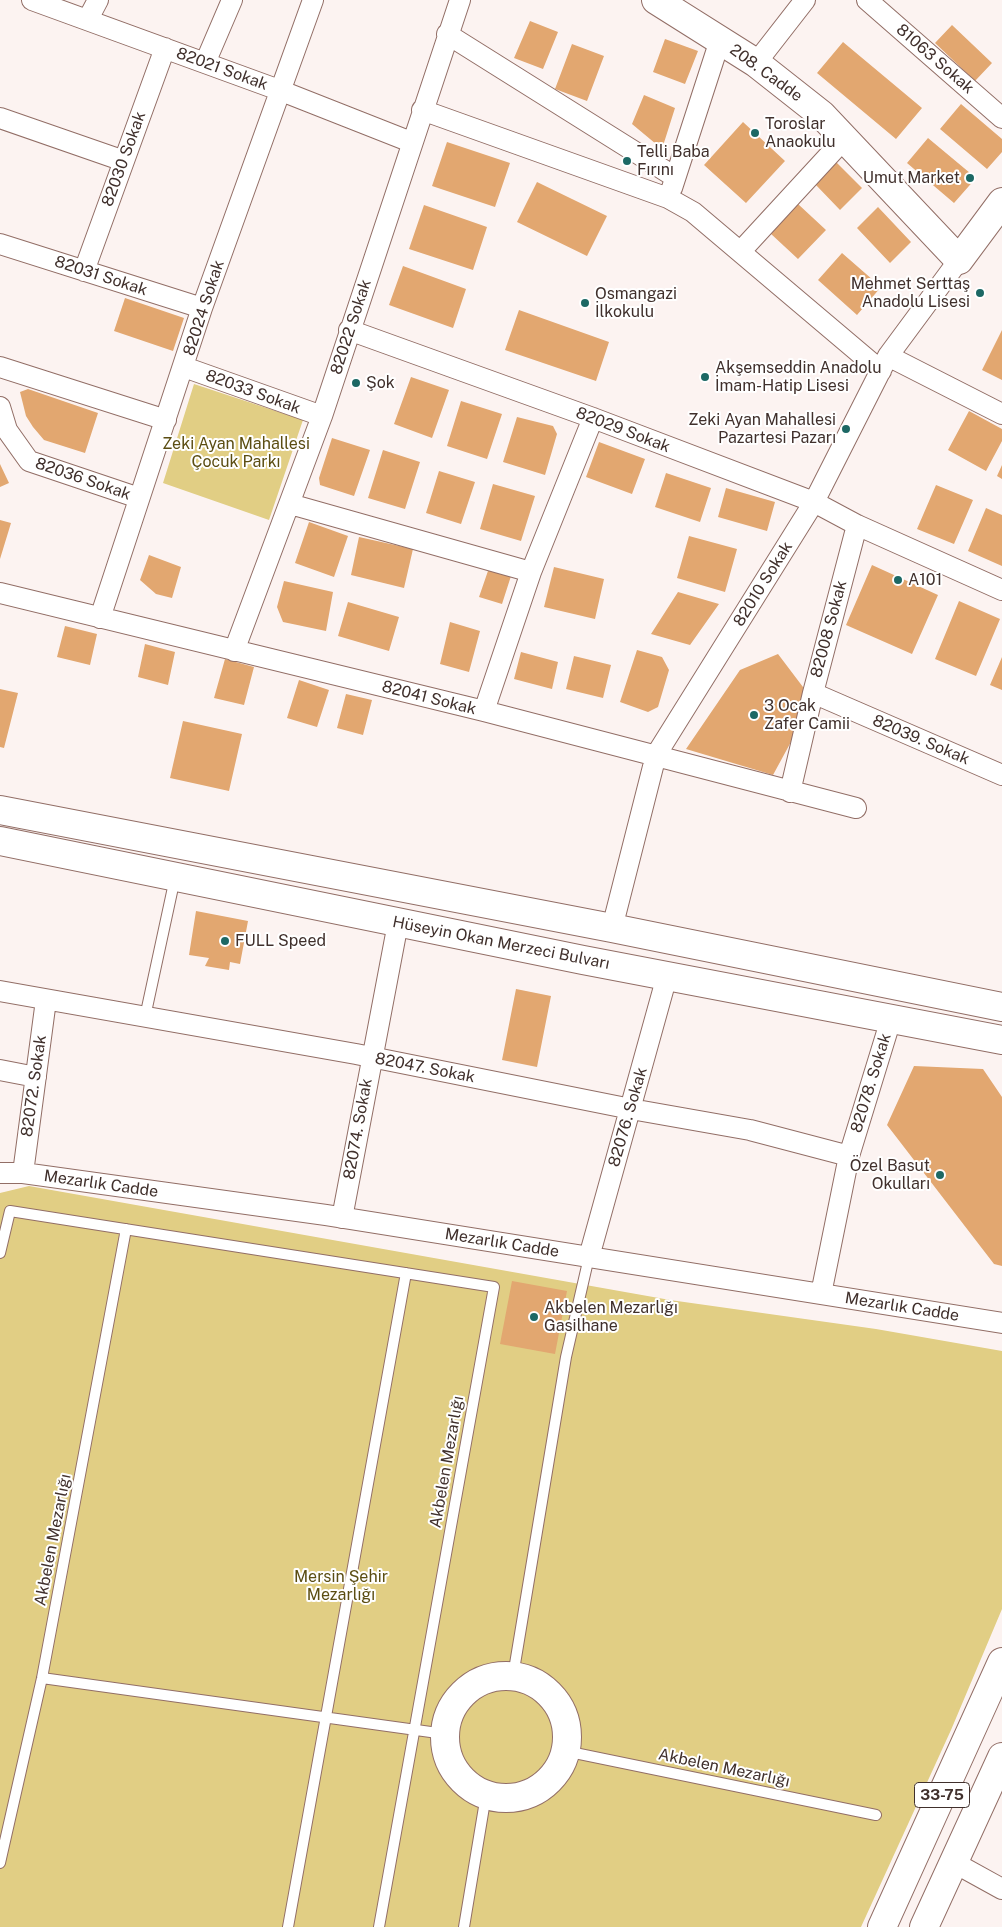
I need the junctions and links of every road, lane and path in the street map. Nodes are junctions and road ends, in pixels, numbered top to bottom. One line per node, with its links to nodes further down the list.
1 (32, 0): 9 (street, 82021 Sokak)
2 (98, 0): 9 (street)
3 (232, 0): 13 (street)
4 (313, 0): 15 (street, 82024 Sokak)
5 (460, 0): 10 (street, 82022 Sokak)
6 (806, 0): 14 (street)
7 (867, 0): 18 (street, 81063 Sokak)
8 (673, 4): 11 (main road, 208. Cadde)
9 (88, 19): 12 (street, 82021 Sokak)
10 (447, 34): 16 (street, 82022 Sokak); 22 (street)
11 (720, 40): 14 (main road, 208. Cadde); 22 (street)
12 (164, 48): 13 (street, 82021 Sokak); 21 (street, 82030 Sokak)
13 (205, 63): 15 (street, 82021 Sokak)
14 (756, 63): 19 (main road, 208. Cadde)
15 (279, 90): 20 (street, 82021 Sokak); 29 (street, 82024 Sokak)
16 (422, 110): 20 (street, 82022 Sokak); 23 (street)
17 (0, 118): 21 (street)
18 (1002, 118)
19 (845, 138): 26 (street); 27 (main road, 208. Cadde)
20 (412, 142): 30 (street, 82022 Sokak)
21 (124, 160): 28 (street, 82030 Sokak)
22 (675, 176): 23 (street)
23 (668, 198): 26 (street)
24 (1002, 202): 27 (main road)
25 (0, 244): 28 (street, 82031 Sokak)
26 (740, 252): 31 (street)
27 (959, 260): 31 (street, 82010 Sokak)
28 (84, 271): 29 (street, 82031 Sokak)
29 (202, 308): 33 (street, 82024 Sokak)
30 (349, 330): 36 (street, 82022 Sokak); 37 (street, 82029 Sokak)
31 (884, 363): 35 (street); 40 (street, 82010 Sokak)
32 (0, 367): 38 (street)
33 (184, 367): 36 (street, 82033 Sokak); 38 (street, 82024 Sokak)
34 (0, 407): 39 (street, 82036 Sokak)
35 (1002, 414)
36 (322, 416): 41 (street, 82022 Sokak)
37 (593, 418): 40 (street, 82029 Sokak); 43 (street)
38 (166, 420): 39 (street, 82024 Sokak)
39 (139, 498): 46 (street, 82024 Sokak)
40 (814, 502): 42 (street, 82029 Sokak); 50 (street, 82010 Sokak)
41 (290, 504): 43 (street); 47 (street, 82022 Sokak)
42 (857, 525): 44 (street, 82029 Sokak); 48 (street, 82008 Sokak)
43 (531, 572): 49 (street)
44 (1002, 590)
45 (0, 594): 46 (street, 82041 Sokak)
46 (100, 618): 47 (street, 82041 Sokak)
47 (234, 651): 49 (street, 82041 Sokak)
48 (812, 693): 51 (street, 82039. Sokak); 52 (street, 82008 Sokak)
49 (484, 711): 50 (street, 82041 Sokak)
50 (656, 755): 52 (street, 82041 Sokak); 58 (street, 82010 Sokak)
51 (1002, 775)
52 (790, 792): 53 (street, 82041 Sokak)
53 (856, 808)
54 (0, 810): 58 (main road)
55 (0, 841): 56 (main road, Hüseyin Okan Merzeci Bulvarı)
56 (175, 877): 57 (main road, Hüseyin Okan Merzeci Bulvarı); 63 (lane)
57 (398, 922): 59 (main road, Hüseyin Okan Merzeci Bulvarı); 66 (street, 82074. Sokak)
58 (612, 928): 62 (main road)
59 (667, 976): 64 (main road, Hüseyin Okan Merzeci Bulvarı); 69 (street, 82076. Sokak)
60 (0, 991): 61 (street, 82047. Sokak)
61 (46, 1000): 63 (street, 82047. Sokak); 68 (street, 82072. Sokak)
62 (1002, 1006)
63 (145, 1017): 66 (street, 82047. Sokak)
64 (891, 1019): 65 (main road, Hüseyin Okan Merzeci Bulvarı); 70 (street, 82078. Sokak)
65 (1002, 1040)
66 (371, 1057): 69 (street, 82047. Sokak); 73 (street, 82074. Sokak)
67 (0, 1070): 68 (street)
68 (36, 1077): 72 (street, 82072. Sokak)
69 (631, 1109): 70 (street, 82047. Sokak); 76 (street, 82076. Sokak)
70 (849, 1156): 78 (street, 82078. Sokak)
71 (0, 1173): 72 (street, Mezarlık Cadde)
72 (23, 1173): 73 (street, Mezarlık Cadde)
73 (342, 1218): 76 (street, Mezarlık Cadde)
74 (126, 1229): 75 (lane, Akbelen Mezarlığı); 77 (lane, Akbelen Mezarlığı); 82 (lane, Akbelen Mezarlığı)
75 (0, 1253)
76 (589, 1257): 78 (street, Mezarlık Cadde); 81 (lane)
77 (406, 1273): 83 (lane); 84 (lane, Akbelen Mezarlığı)
78 (821, 1294): 79 (street, Mezarlık Cadde)
79 (1002, 1323)
80 (1002, 1662): 96 (main road, 33-75)
81 (513, 1676): 85 (main road); 86 (main road)
82 (42, 1678): 83 (lane); 91 (lane, Akbelen Mezarlığı)
83 (326, 1718): 84 (lane); 93 (lane)
84 (414, 1730): 85 (lane); 94 (lane, Akbelen Mezarlığı)
85 (445, 1734): 88 (main road)
86 (565, 1751): 88 (main road); 89 (lane, Akbelen Mezarlığı)
87 (1002, 1757): 90 (main road, 33-75)
88 (486, 1796): 95 (lane)
89 (876, 1815)
90 (953, 1862): 92 (street); 97 (main road, 33-75)
91 (0, 1863)
92 (1002, 1889)
93 (288, 1927)
94 (379, 1927)
95 (464, 1927)
96 (882, 1927)
97 (924, 1927)

